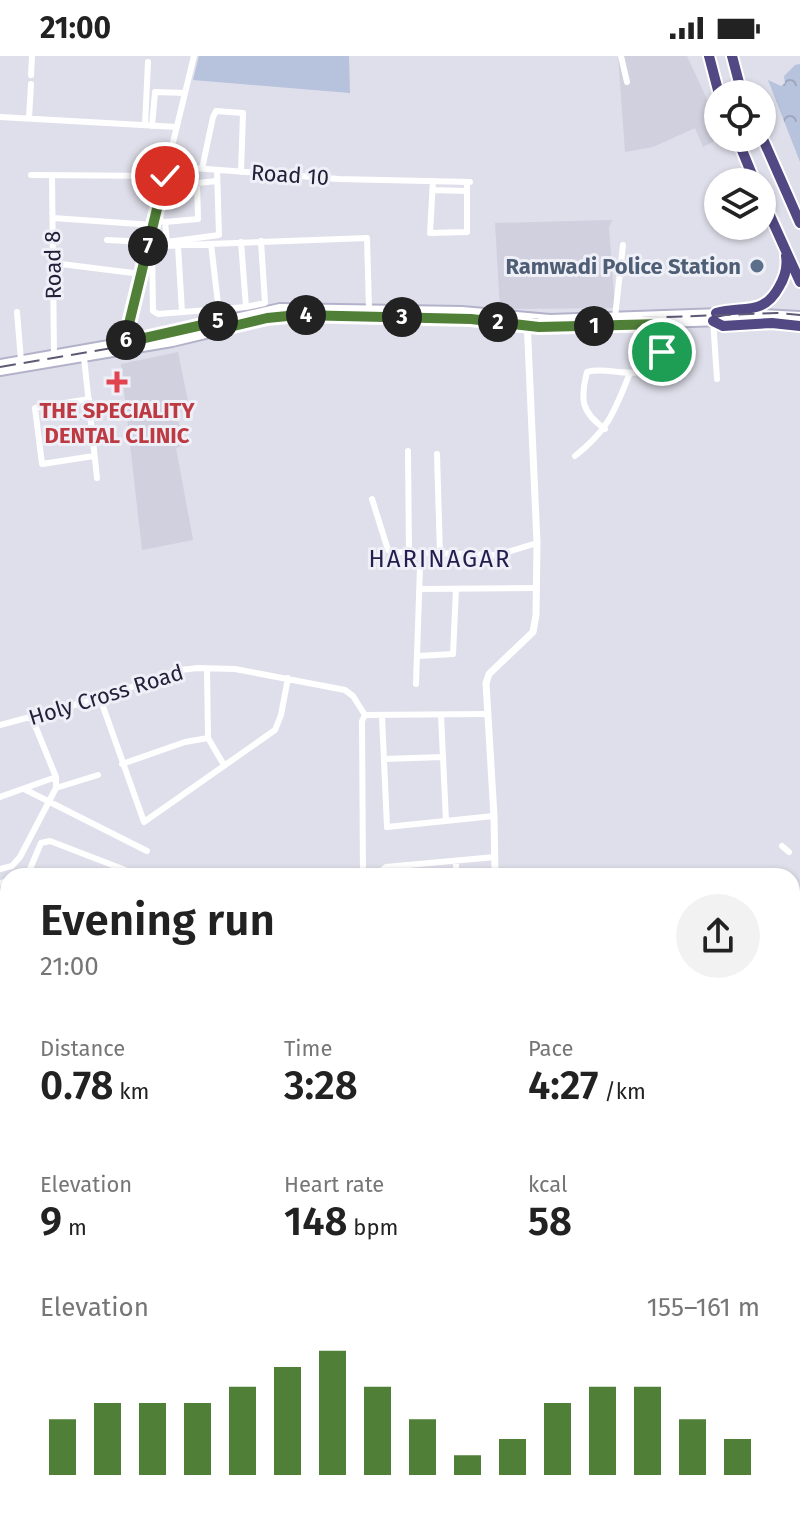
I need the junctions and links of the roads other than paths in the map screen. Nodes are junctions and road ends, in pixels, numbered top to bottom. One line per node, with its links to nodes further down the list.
1 (32, 56): 7 (street)
2 (194, 56): 12 (street)
3 (621, 56): 10 (street)
4 (709, 56): 8 (highway)
5 (732, 56): 9 (highway)
6 (148, 62): 15 (street)
7 (31, 75)
8 (715, 80)
9 (738, 80)
10 (627, 82)
11 (31, 84): 14 (street)
12 (185, 93): 15 (street); 16 (street)
13 (0, 117): 14 (street)
14 (29, 118): 15 (street)
15 (148, 125): 16 (street)
16 (177, 127): 18 (street)
17 (769, 152): 32 (highway)
18 (167, 166): 19 (street, Road 10); 24 (street)
19 (202, 169): 20 (street, Road 10); 21 (street)
20 (217, 170): 21 (street, Road 10); 25 (street)
21 (241, 172): 26 (street, Road 10)
22 (31, 175): 23 (street)
23 (52, 175): 24 (street); 29 (street, Road 8)
24 (165, 176): 30 (street)
25 (217, 181): 31 (street); 31 (street)
26 (433, 181): 27 (street); 28 (street, Road 10)
27 (432, 190): 28 (street); 28 (street)
28 (467, 191)
29 (53, 218): 30 (street); 42 (street, Road 8)
30 (154, 221): 31 (street); 36 (street)
31 (165, 222)
32 (800, 223)
33 (776, 232): 41 (highway)
34 (107, 240): 36 (street)
35 (261, 241): 37 (street); 45 (street); 46 (street)
36 (149, 242): 43 (street)
37 (241, 242): 38 (street); 45 (street)
38 (211, 244): 40 (street); 47 (street)
39 (623, 245): 51 (street)
40 (178, 246): 49 (street); 49 (street)
41 (786, 256): 44 (highway); 50 (highway)
42 (53, 263): 43 (street); 57 (street, Road 8)
43 (141, 274): 56 (street)
44 (800, 282)
45 (246, 307): 47 (street)
46 (369, 309): 53 (main road); 55 (main road)
47 (217, 310): 49 (street); 55 (street)
48 (17, 312): 59 (street)
49 (182, 312)
50 (714, 316): 52 (main road); 54 (highway); 63 (street)
51 (615, 317): 52 (main road); 53 (main road)
52 (662, 319): 53 (main road); 62 (street)
53 (527, 321): 55 (main road); 72 (street)
54 (800, 321)
55 (220, 325): 56 (main road)
56 (127, 346): 57 (main road); 58 (main road)
57 (54, 356): 59 (main road)
58 (84, 358): 61 (main road); 64 (street)
59 (21, 361): 60 (main road)
60 (0, 364)
61 (0, 371)
62 (630, 373): 65 (street); 65 (street)
63 (717, 379)
64 (89, 399): 68 (street); 68 (street)
65 (605, 429): 69 (street)
66 (408, 451): 73 (street)
67 (437, 454): 74 (street)
68 (94, 456): 70 (street)
69 (575, 456)
70 (97, 478)
71 (372, 499): 73 (street)
72 (537, 543): 74 (street); 76 (street)
73 (409, 553): 74 (street)
74 (440, 555)
75 (420, 567): 77 (street)
76 (536, 588): 78 (street); 84 (street)
77 (420, 589): 78 (street); 79 (street)
78 (456, 589): 79 (street)
79 (418, 656): 82 (street)
80 (207, 669): 81 (street, Holy Cross Road); 83 (street, Holy Cross Road); 90 (street)
81 (288, 678): 85 (street, Holy Cross Road); 94 (street)
82 (416, 684)
83 (100, 698): 88 (street, Holy Cross Road); 93 (street)
84 (488, 714): 86 (street); 101 (street)
85 (365, 715): 87 (street); 111 (street)
86 (441, 715): 87 (street); 91 (street)
87 (382, 716): 92 (street)
88 (32, 718): 89 (street, Holy Cross Road); 96 (street)
89 (0, 725)
90 (208, 738): 93 (street); 94 (street)
91 (443, 757): 92 (street); 102 (street)
92 (384, 759): 102 (street)
93 (122, 764): 94 (street)
94 (224, 765)
95 (98, 775): 97 (street)
96 (56, 777): 97 (street); 98 (street)
97 (56, 788): 100 (street)
98 (24, 789): 99 (street); 100 (street)
99 (0, 797)
100 (49, 803): 104 (street); 108 (street)
101 (494, 816): 102 (street); 106 (street)
102 (446, 821)
103 (782, 846): 105 (street)
104 (147, 851)
105 (789, 852)
106 (495, 857): 107 (street); 114 (street)
107 (456, 861): 112 (street); 113 (street)
108 (4, 868)
109 (30, 868): 110 (street)
110 (120, 868)
111 (363, 868)
112 (383, 868)
113 (456, 868)
114 (495, 868)

